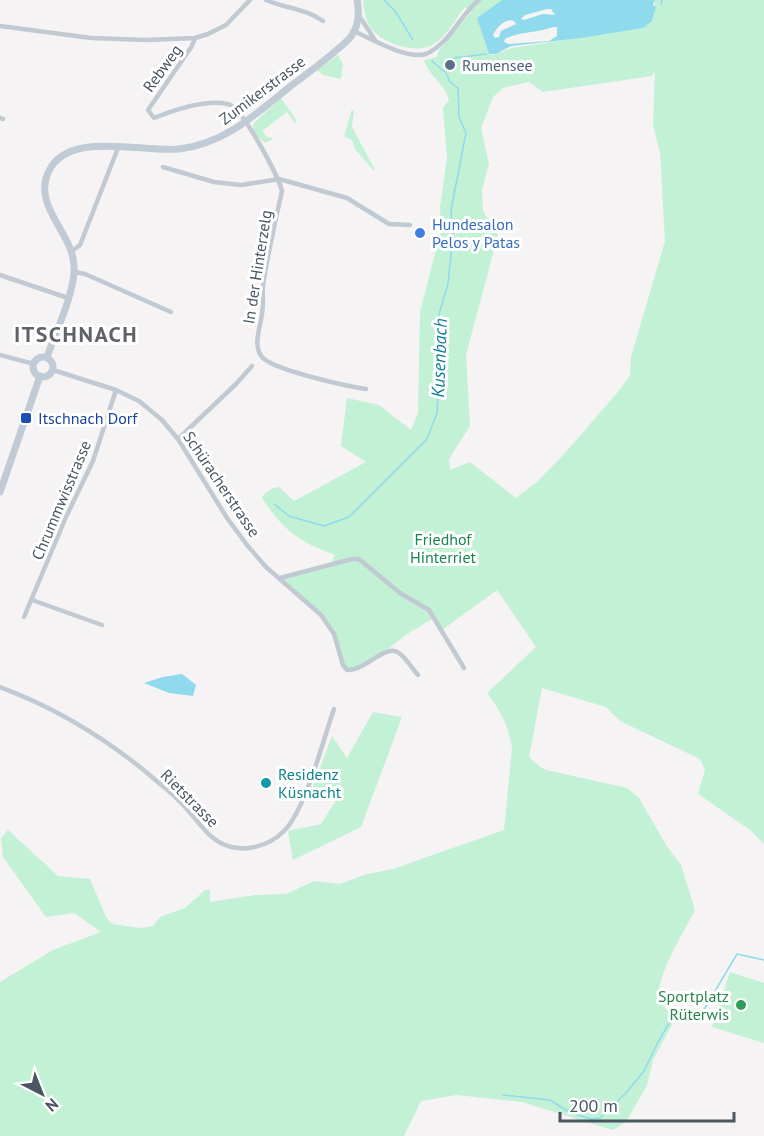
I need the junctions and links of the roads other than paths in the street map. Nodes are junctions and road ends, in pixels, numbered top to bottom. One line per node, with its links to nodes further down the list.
1 (250, 0): 9 (street, Rebweg)
2 (266, 0): 6 (street)
3 (357, 0): 5 (main road)
4 (479, 0): 10 (street)
5 (358, 14): 8 (main road); 10 (street)
6 (323, 21)
7 (0, 26): 9 (street)
8 (354, 31): 10 (street); 11 (main road, Zumikerstrasse)
9 (195, 38): 11 (street, Rebweg)
10 (377, 42)
11 (246, 122): 12 (main road, Zumikerstrasse); 14 (street, Rebweg)
12 (118, 148): 16 (street); 16 (main road, Zumikerstrasse)
13 (163, 167): 14 (street)
14 (279, 179): 15 (street); 27 (street, In der Hinterzelg)
15 (410, 225)
16 (72, 251): 17 (main road, Zumikerstrasse)
17 (75, 272): 19 (main road, Zumikerstrasse); 20 (street)
18 (0, 275): 19 (street)
19 (68, 298): 22 (main road, Zumikerstrasse)
20 (171, 312)
21 (0, 356): 23 (street)
22 (46, 357): 23 (main road); 25 (main road)
23 (34, 364): 26 (main road)
24 (252, 366): 29 (street)
25 (53, 370): 26 (main road); 28 (street, Schüracherstrasse)
26 (40, 376): 30 (main road)
27 (366, 389)
28 (116, 390): 29 (street, Schüracherstrasse); 32 (street, Chrummwisstrasse)
29 (178, 439): 31 (street, Schüracherstrasse)
30 (0, 492)
31 (280, 578): 35 (street); 36 (street, Schüracherstrasse)
32 (32, 600): 33 (street, Chrummwisstrasse); 34 (street)
33 (24, 617)
34 (102, 626)
35 (464, 668)
36 (418, 675)
37 (0, 687): 38 (street, Rietstrasse)
38 (334, 709)

